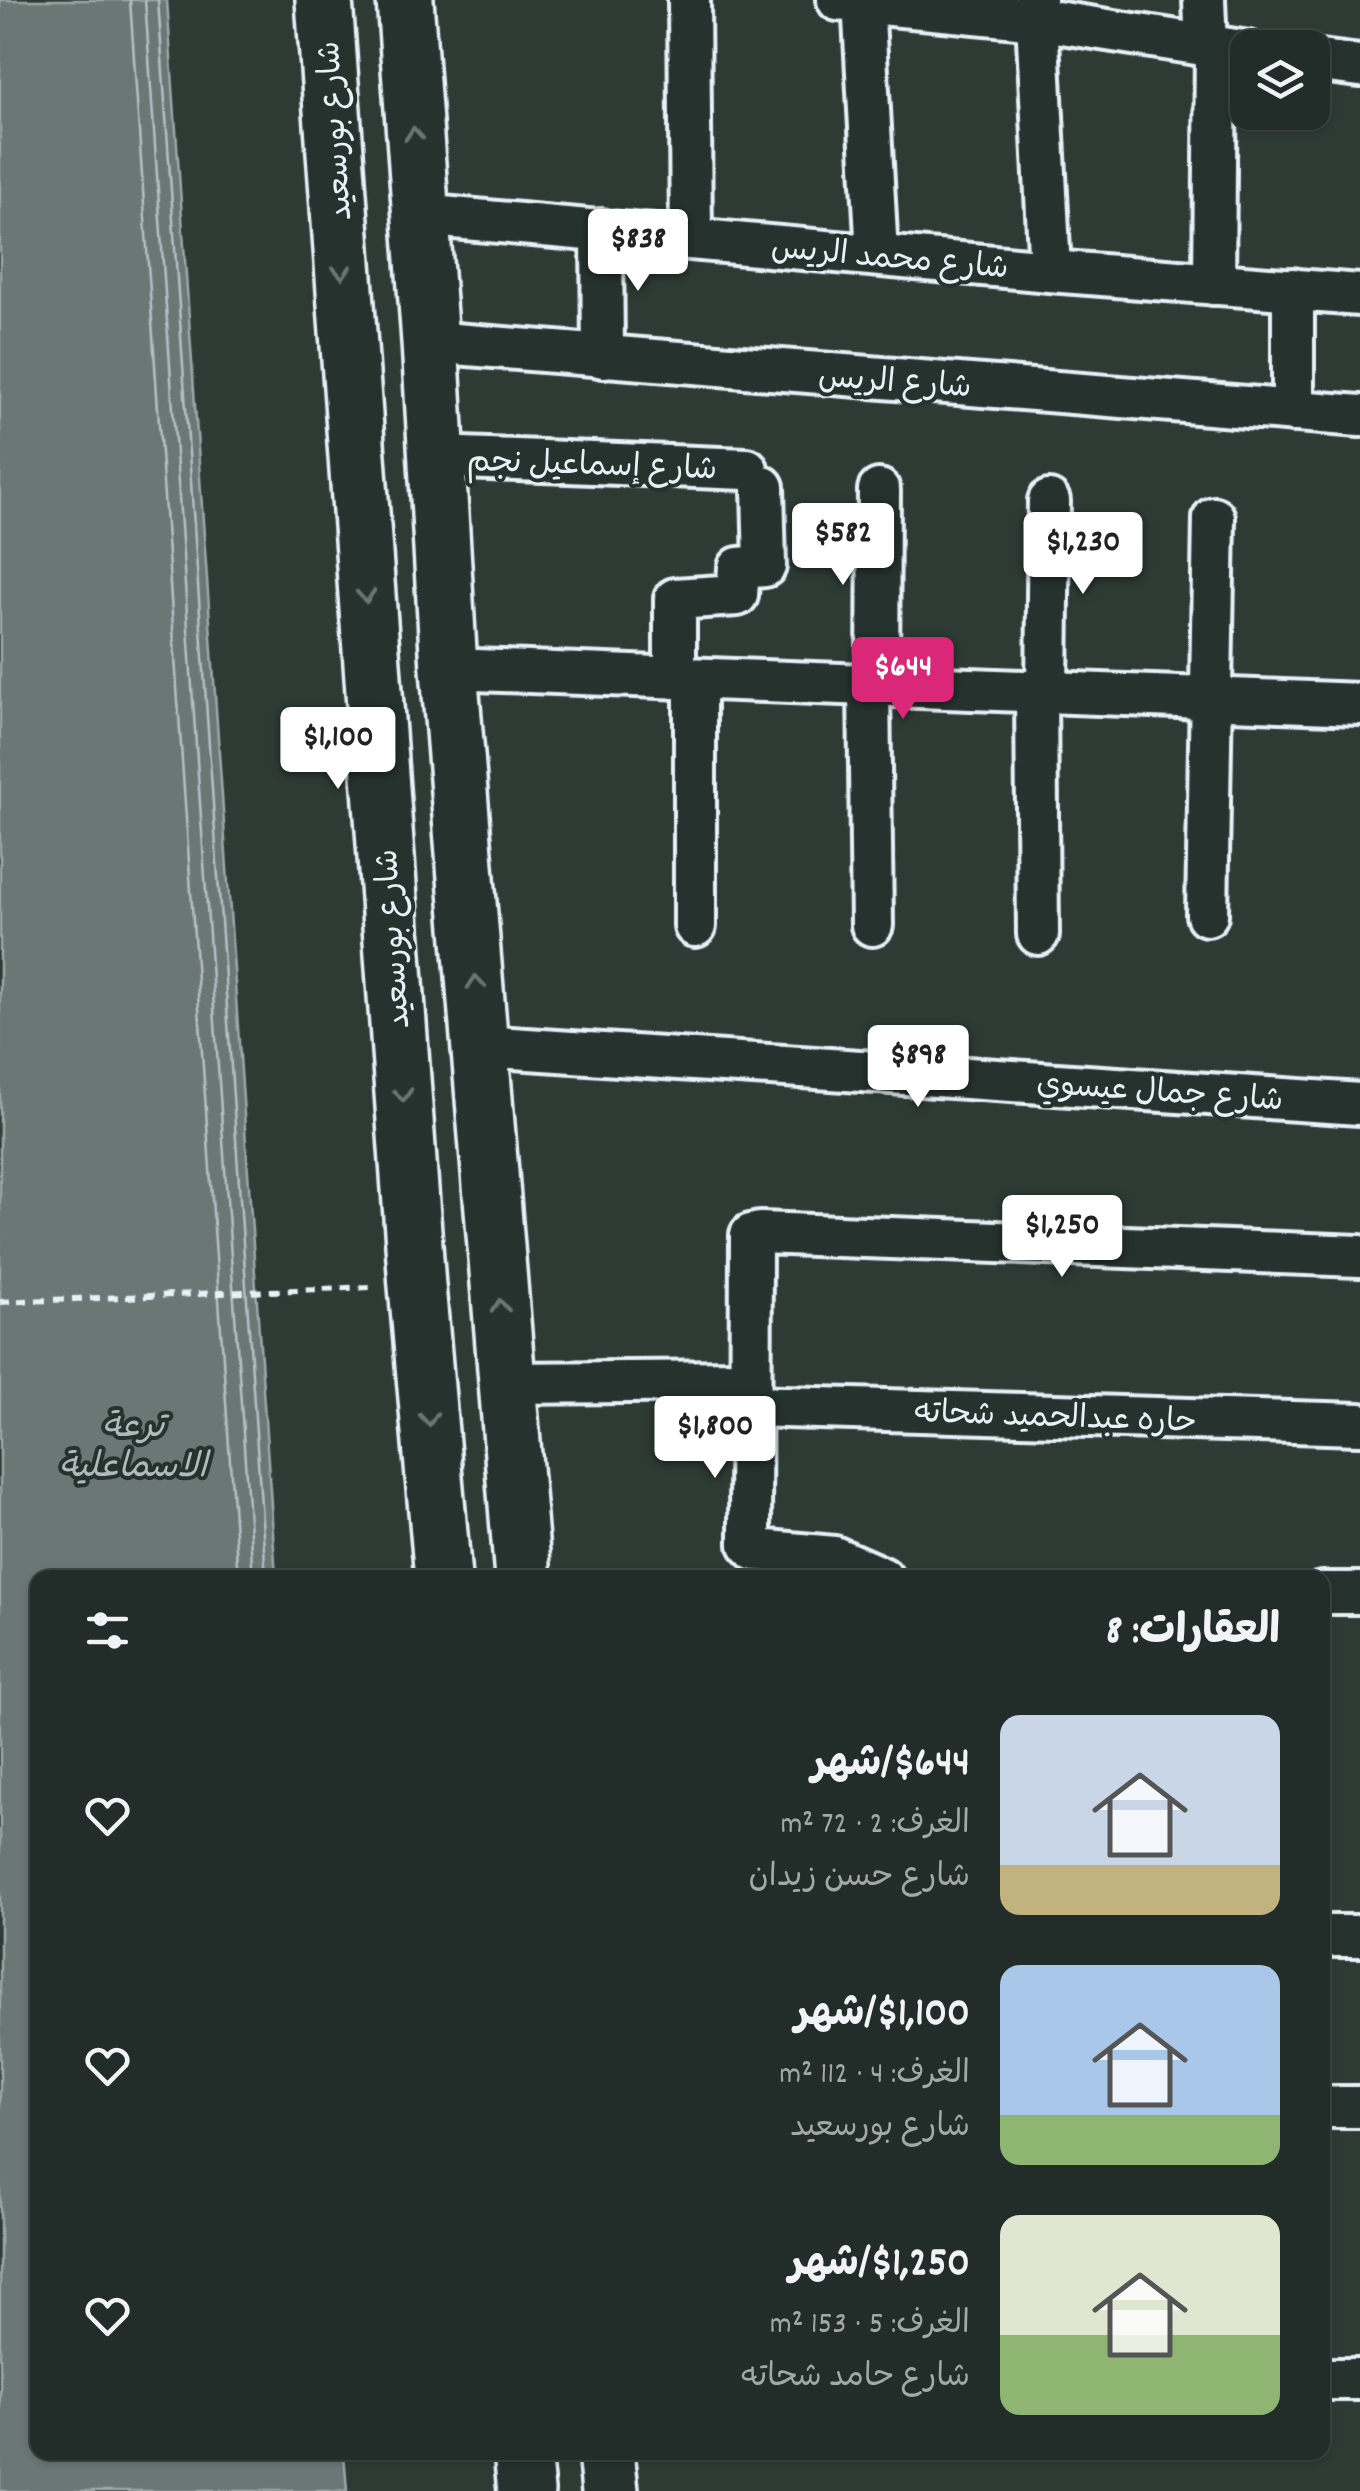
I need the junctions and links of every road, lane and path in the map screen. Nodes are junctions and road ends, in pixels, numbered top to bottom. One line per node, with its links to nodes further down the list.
1 (324, 0): 39 (main road, شارع بورسعيد, one-way to 39)
2 (405, 0): 10 (main road, one-way to 2)
3 (689, 0): 12 (street)
4 (1204, 0): 7 (street)
5 (855, 1): 6 (street); 13 (street)
6 (1037, 10): 7 (street); 14 (street)
7 (1223, 49): 15 (street)
8 (1330, 62): 9 (street)
9 (1360, 66)
10 (420, 214): 11 (street, شارع محمد الريس); 18 (main road)
11 (602, 230): 12 (street, شارع محمد الريس); 19 (street)
12 (691, 239): 13 (street, شارع محمد الريس)
13 (877, 255): 14 (street, شارع محمد الريس)
14 (1050, 271): 15 (street, شارع محمد الريس)
15 (1214, 284): 16 (street, شارع محمد الريس)
16 (1294, 290): 17 (street, شارع محمد الريس); 20 (street)
17 (1360, 294)
18 (430, 342): 19 (street, شارع الريس); 22 (main road)
19 (603, 357): 20 (street, شارع الريس)
20 (1293, 411): 21 (street, شارع الريس)
21 (1360, 416)
22 (436, 457): 26 (main road); 27 (street, شارع إسماعيل نجم)
23 (878, 490): 28 (street)
24 (1048, 501): 29 (street)
25 (1214, 518): 30 (street)
26 (449, 669): 27 (street); 36 (main road, one-way to 26)
27 (685, 678): 28 (street); 34 (street)
28 (874, 686): 29 (street); 33 (street)
29 (1041, 692): 30 (street); 35 (street)
30 (1212, 699): 31 (street); 32 (street)
31 (1360, 704)
32 (1207, 915)
33 (872, 925)
34 (695, 926)
35 (1038, 934)
36 (481, 1046): 37 (street, شارع جمال عيسوي); 41 (main road, one-way to 36)
37 (1360, 1104)
38 (1360, 1256): 42 (street)
39 (417, 1286): 40 (path); 44 (main road, شارع بورسعيد, one-way to 44)
40 (0, 1302)
41 (506, 1383): 42 (street, حاره عبدالحميد شحاته); 45 (main road)
42 (750, 1394): 43 (street, حاره عبدالحميد شحاته); 46 (street)
43 (1360, 1424)
44 (442, 1570)
45 (522, 1570)
46 (854, 1570)
47 (1330, 1593): 48 (street)
48 (1360, 1593)
49 (1330, 1936): 50 (street)
50 (1360, 1936)
51 (1330, 2107): 52 (street)
52 (1360, 2107)
53 (1330, 2379): 54 (street)
54 (1360, 2380)
55 (523, 2460): 57 (main road)
56 (607, 2460): 58 (main road)
57 (526, 2491)
58 (610, 2491)

